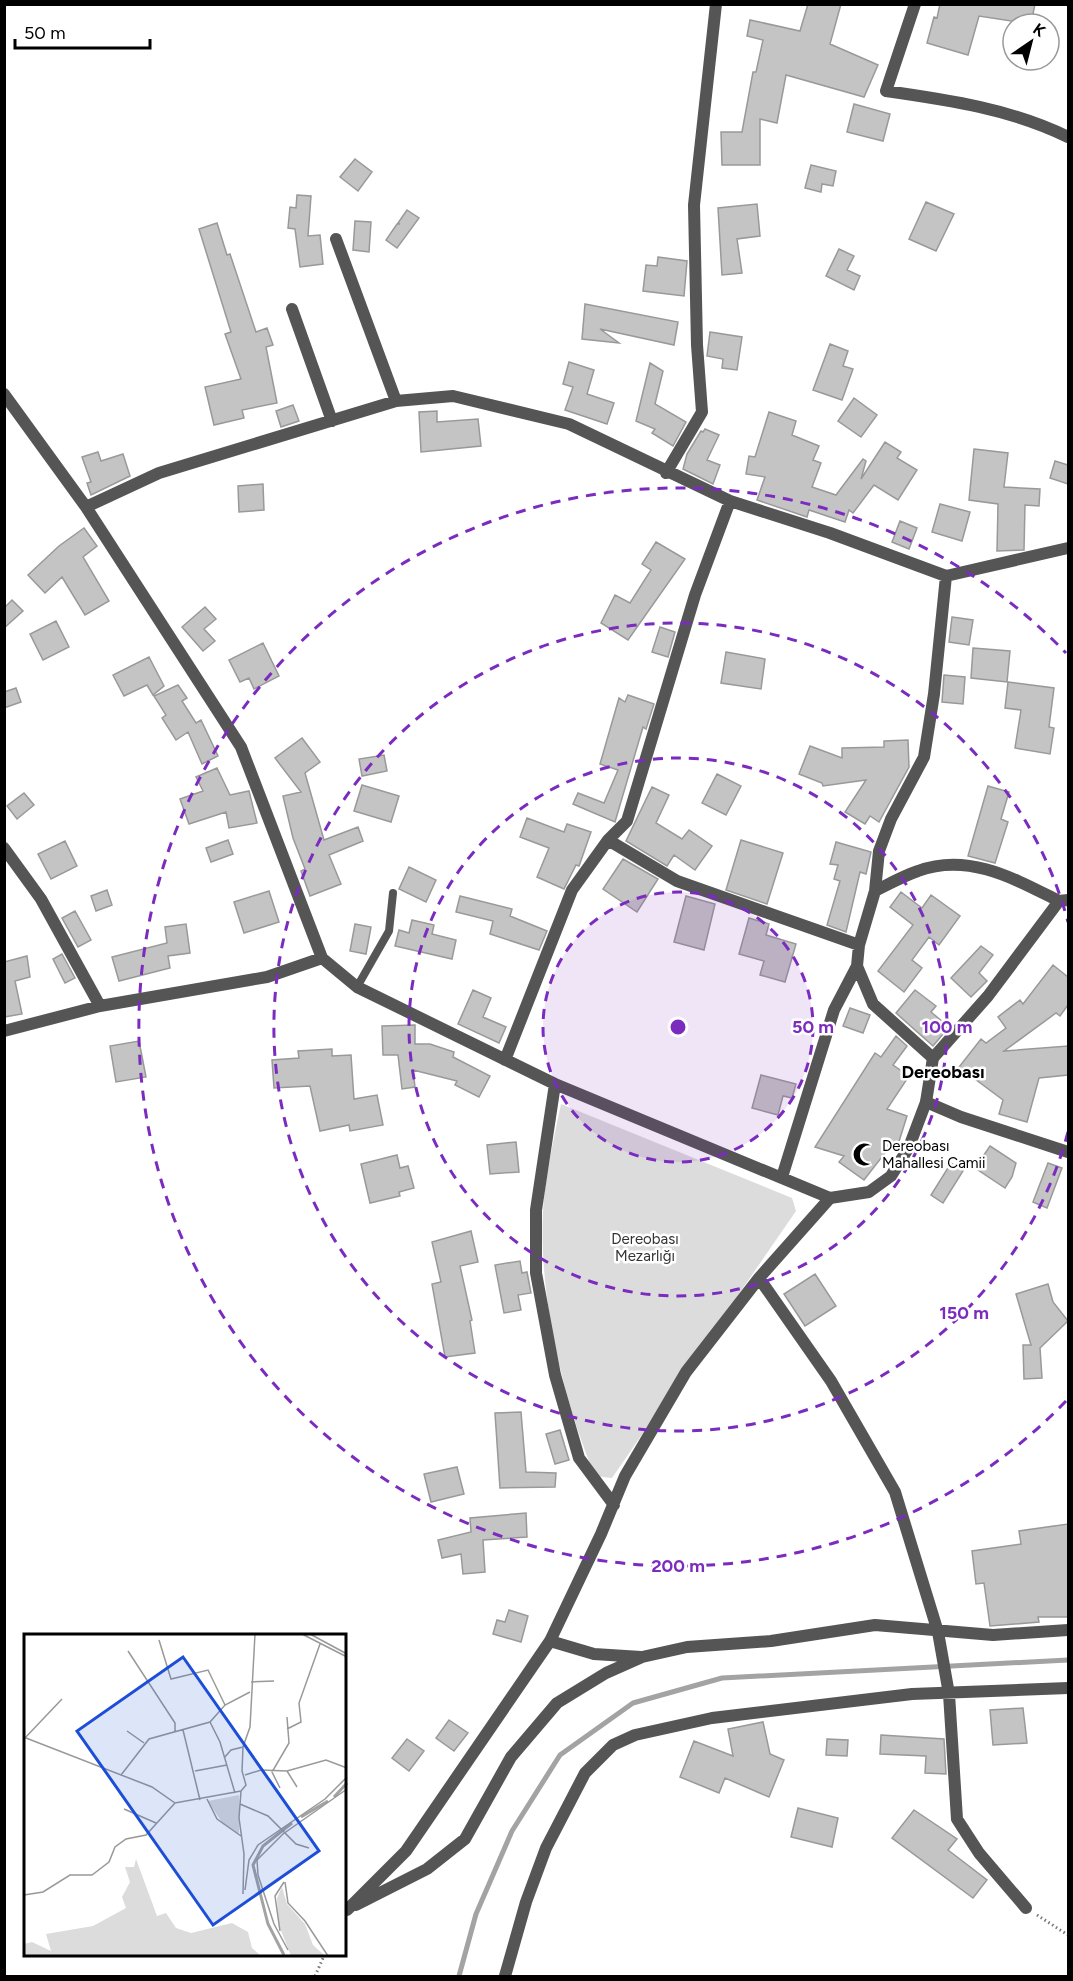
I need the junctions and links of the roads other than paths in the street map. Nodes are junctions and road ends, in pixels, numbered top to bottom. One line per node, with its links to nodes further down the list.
1 (716, 4): 9 (street)
2 (915, 4): 3 (street)
3 (1068, 137)
4 (336, 239): 7 (street)
5 (292, 309): 8 (street)
6 (4, 394): 11 (street)
7 (396, 401): 8 (street); 9 (street)
8 (332, 421): 11 (street)
9 (666, 472): 10 (street)
10 (730, 501): 13 (street); 14 (street)
11 (86, 507): 20 (street)
12 (1068, 548): 13 (street)
13 (946, 576): 16 (street)
14 (609, 840): 19 (street); 26 (street)
15 (4, 848): 23 (street)
16 (876, 891): 18 (street); 19 (street)
17 (393, 893): 22 (lane)
18 (1064, 900): 25 (street)
19 (859, 945): 21 (street)
20 (322, 958): 22 (street); 23 (street)
21 (857, 966): 25 (street); 30 (street)
22 (357, 987): 26 (street)
23 (100, 1006): 24 (street)
24 (4, 1031)
25 (933, 1058): 28 (street)
26 (505, 1060): 27 (street)
27 (555, 1084): 30 (street); 33 (street)
28 (926, 1102): 29 (street); 31 (street)
29 (1068, 1152)
30 (782, 1177): 31 (street)
31 (830, 1198): 32 (street)
32 (759, 1278): 33 (street); 35 (street)
33 (614, 1506): 36 (street)
34 (1068, 1630): 35 (street)
35 (938, 1632): 37 (street); 39 (street)
36 (550, 1641): 37 (street); 37 (street)
37 (642, 1657)
38 (1068, 1688): 39 (street)
39 (949, 1694): 40 (street); 41 (street)
40 (1026, 1908)
41 (505, 1977)

